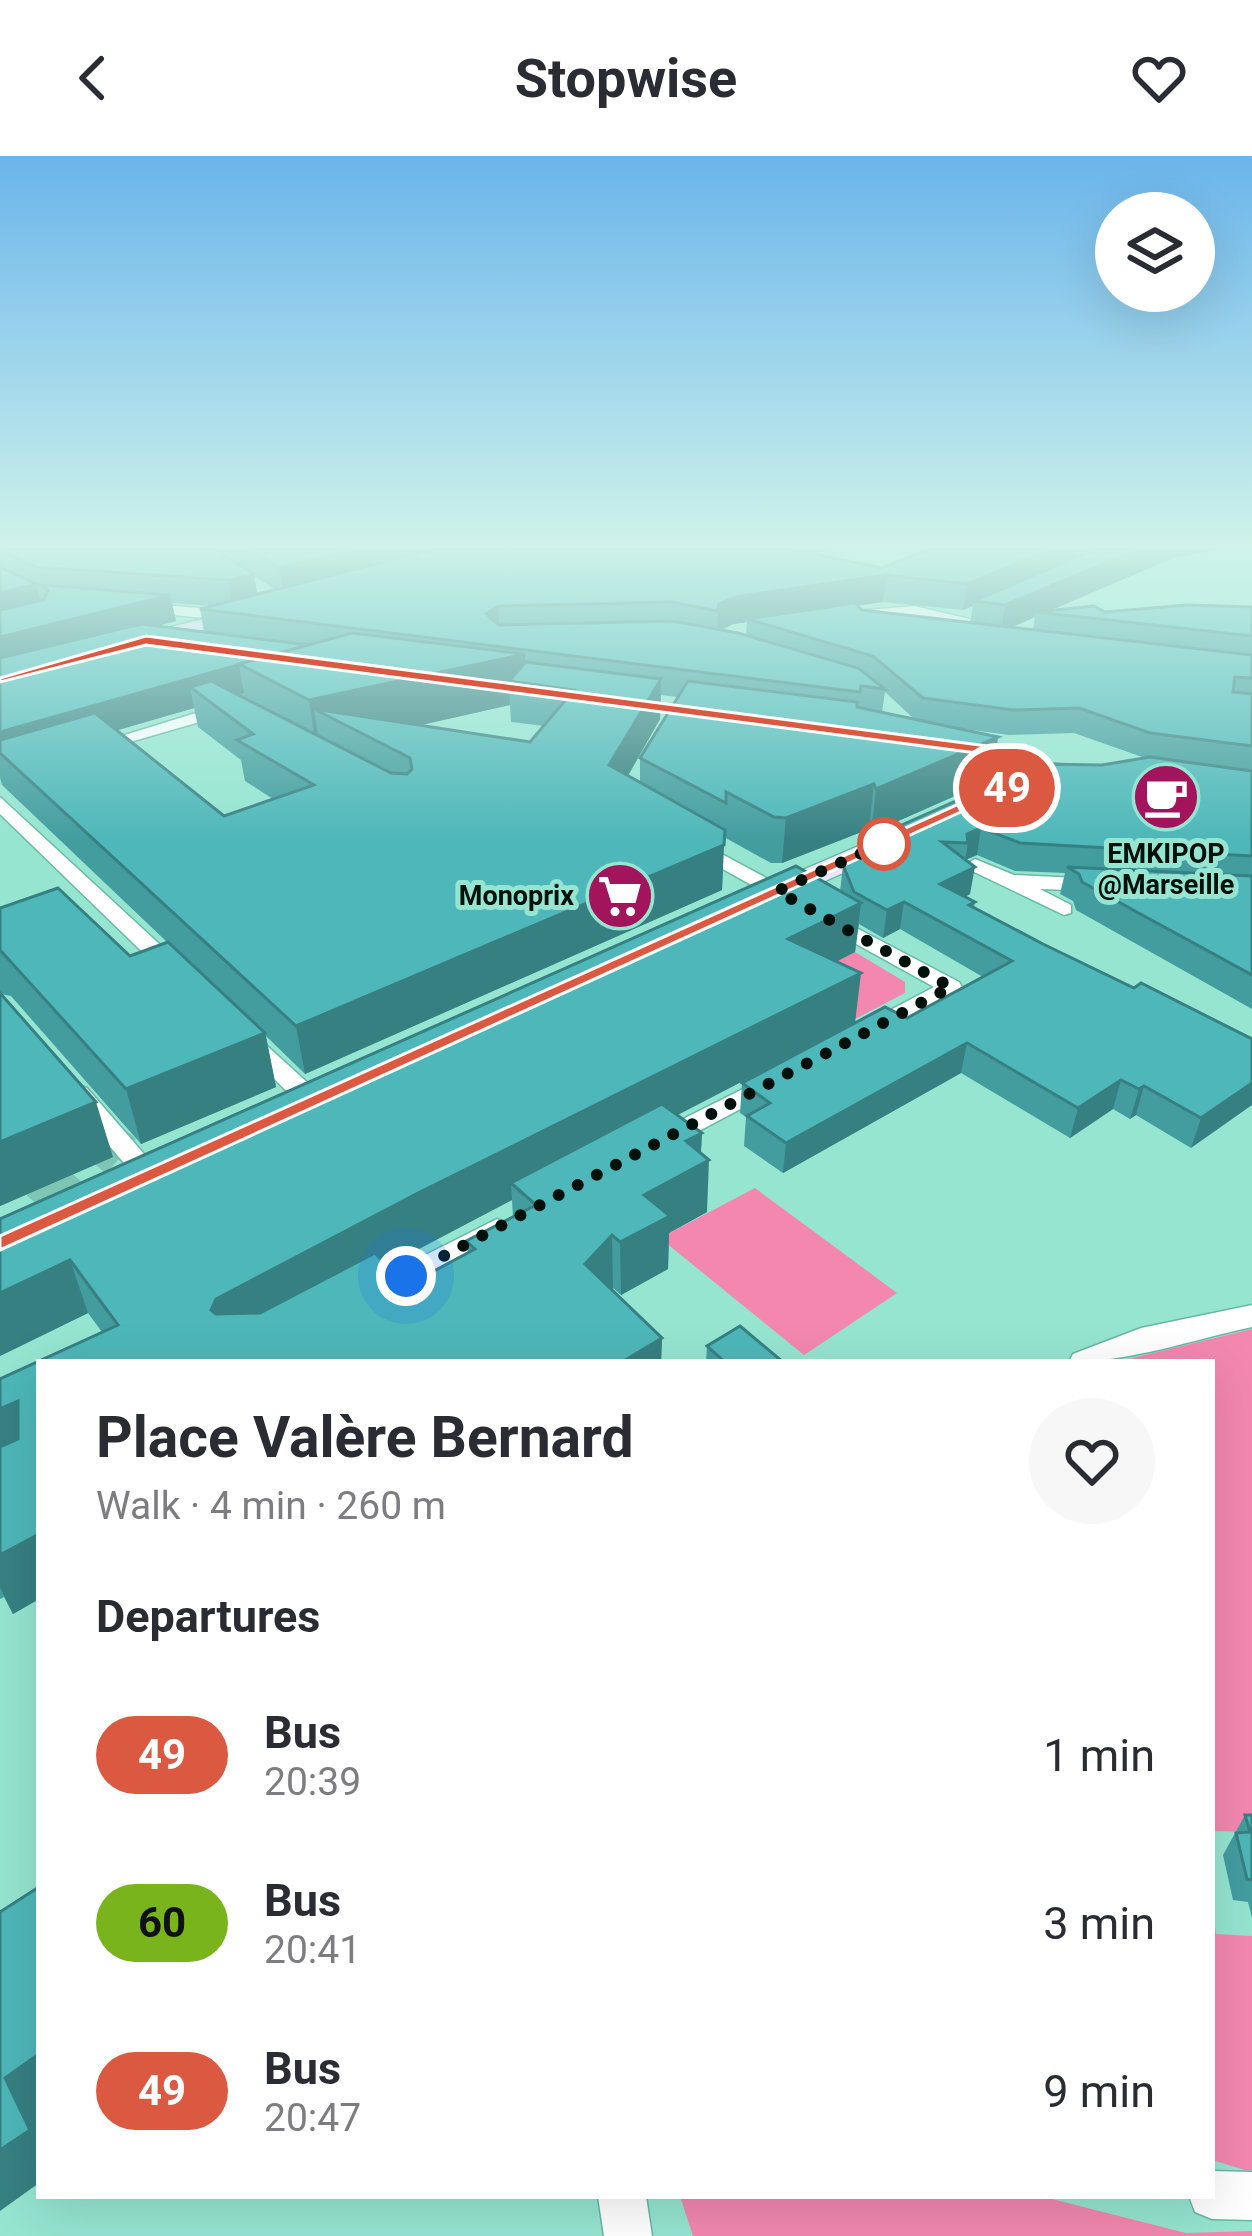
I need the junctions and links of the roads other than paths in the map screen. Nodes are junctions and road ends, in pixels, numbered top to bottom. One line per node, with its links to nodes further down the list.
1 (124, 646): 3 (street)
2 (195, 646): 4 (street)
3 (113, 649)
4 (226, 650)
5 (241, 704): 6 (street)
6 (221, 710): 7 (street); 9 (street)
7 (250, 725)
8 (923, 742): 10 (street)
9 (66, 756)
10 (1046, 770): 11 (street); 12 (street)
11 (1103, 771)
12 (1006, 789)
13 (0, 803): 22 (street)
14 (966, 807): 19 (street)
15 (678, 836): 19 (street)
16 (975, 865): 17 (street)
17 (1010, 881): 18 (street); 20 (street)
18 (1120, 886)
19 (777, 891): 21 (street); 24 (street)
20 (1064, 909)
21 (736, 910)
22 (196, 991)
23 (230, 1023): 28 (street)
24 (848, 1042)
25 (807, 1064): 30 (street)
26 (61, 1074): 32 (street)
27 (354, 1082): 28 (street)
28 (312, 1101): 29 (street)
29 (271, 1120)
30 (640, 1152)
31 (189, 1156): 32 (street)
32 (148, 1175): 33 (street)
33 (106, 1194)
34 (515, 1218): 35 (street)
35 (349, 1307)
36 (1252, 1316): 37 (street)
37 (1091, 1359)
38 (1215, 2195): 39 (street)
39 (1252, 2196)
40 (622, 2199): 41 (street)
41 (628, 2236)

